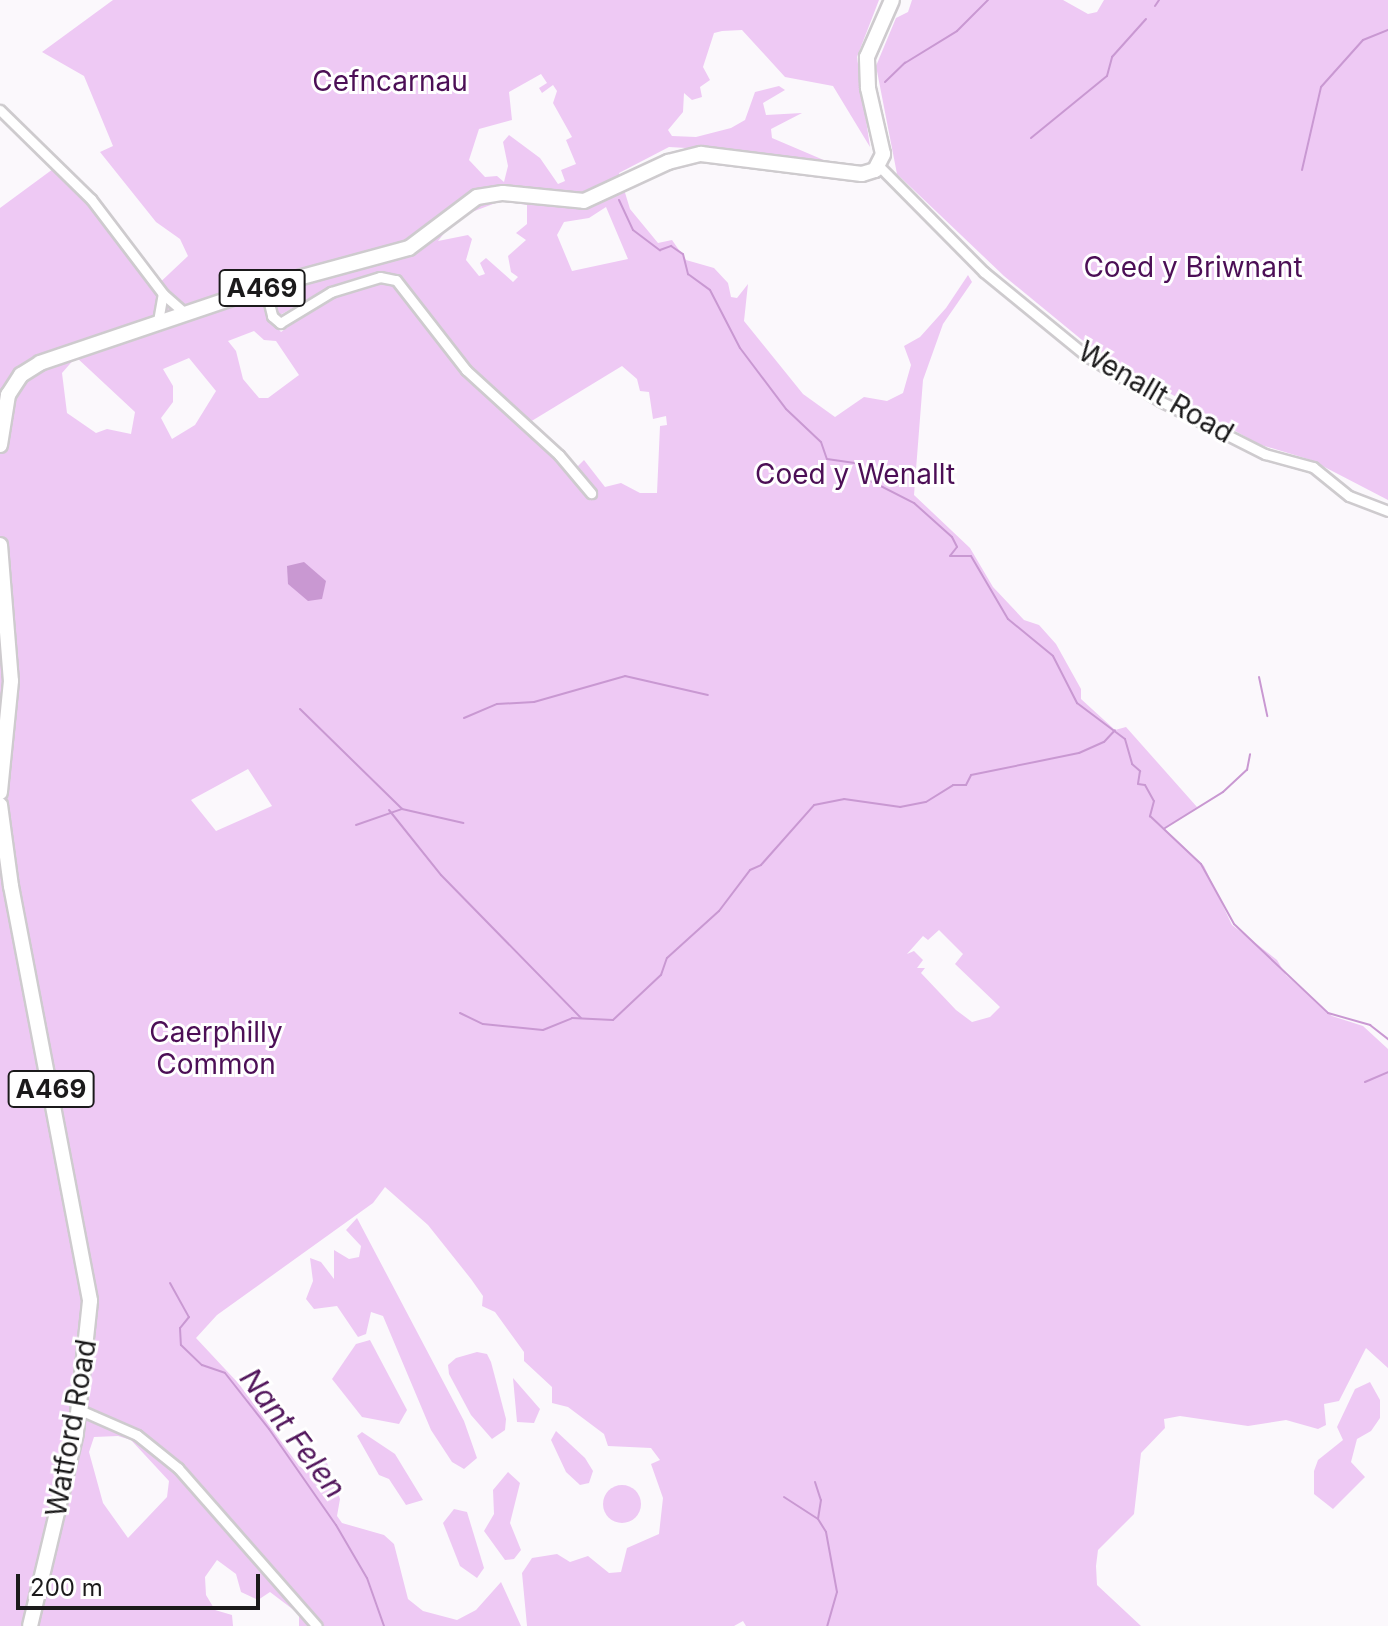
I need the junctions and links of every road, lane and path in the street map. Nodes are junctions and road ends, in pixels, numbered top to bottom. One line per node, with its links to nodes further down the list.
1 (892, 0): 3 (main road)
2 (0, 110): 5 (street)
3 (879, 166): 4 (main road, A469); 10 (street, Wenallt Road)
4 (265, 287): 6 (main road, A469); 9 (street)
5 (163, 294): 6 (street); 7 (street)
6 (185, 313): 7 (main road, A469)
7 (158, 321): 8 (main road, A469)
8 (0, 445)
9 (591, 493)
10 (1388, 511)
11 (0, 545): 12 (main road)
12 (0, 792)
13 (0, 805): 14 (main road, Watford Road / A469)
14 (80, 1410): 15 (main road, Watford Road / A469); 16 (street)
15 (30, 1626)
16 (317, 1626)

